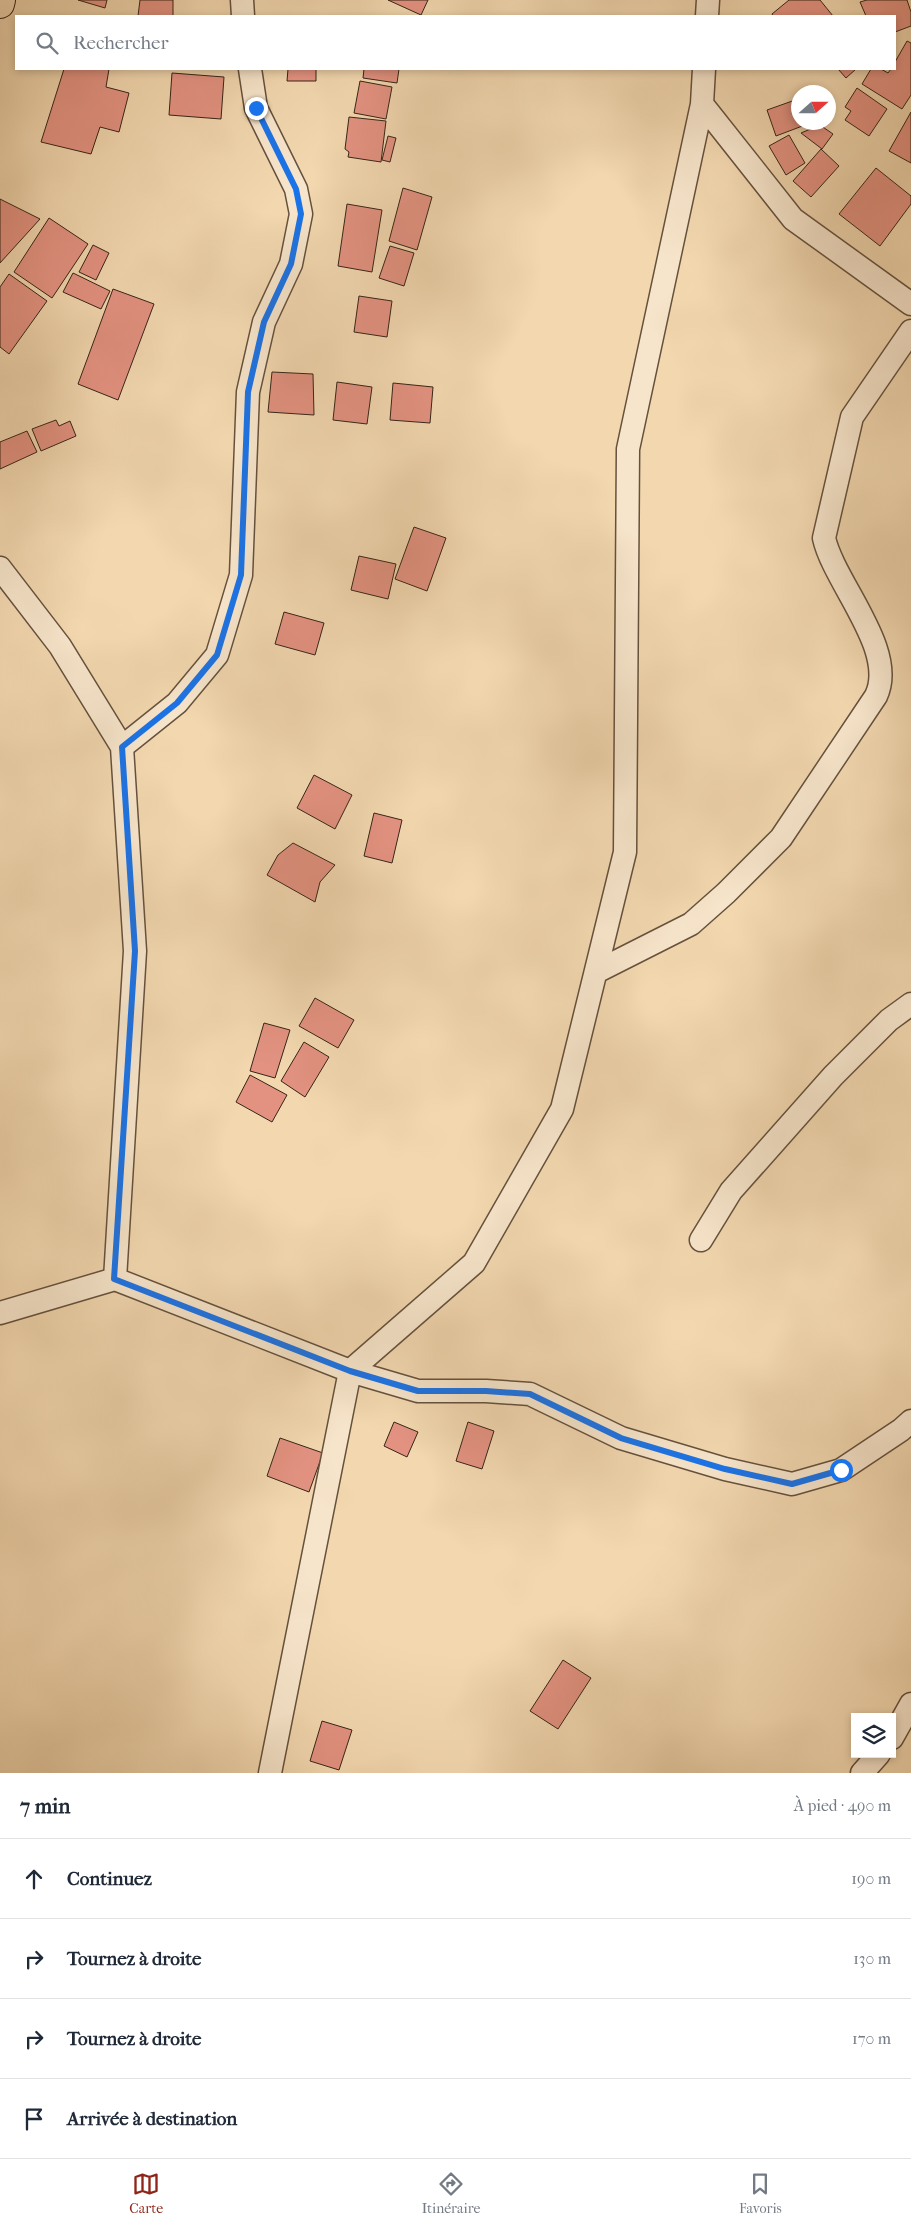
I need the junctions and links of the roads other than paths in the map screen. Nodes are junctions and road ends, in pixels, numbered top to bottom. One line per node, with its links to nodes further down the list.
1 (242, 0): 3 (street)
2 (708, 0): 4 (street)
3 (243, 15)
4 (707, 15)
5 (250, 70): 11 (street)
6 (704, 70): 7 (street)
7 (702, 104): 8 (street); 12 (street)
8 (911, 304)
9 (911, 331): 12 (street)
10 (0, 568): 11 (street)
11 (122, 747): 15 (street)
12 (596, 972): 17 (street)
13 (911, 1004): 14 (street)
14 (701, 1240)
15 (114, 1279): 16 (street); 17 (street)
16 (0, 1313)
17 (350, 1371): 18 (street); 22 (street)
18 (911, 1421)
19 (911, 1704): 20 (street)
20 (896, 1731)
21 (876, 1758): 23 (street)
22 (270, 1773)
23 (862, 1773)

